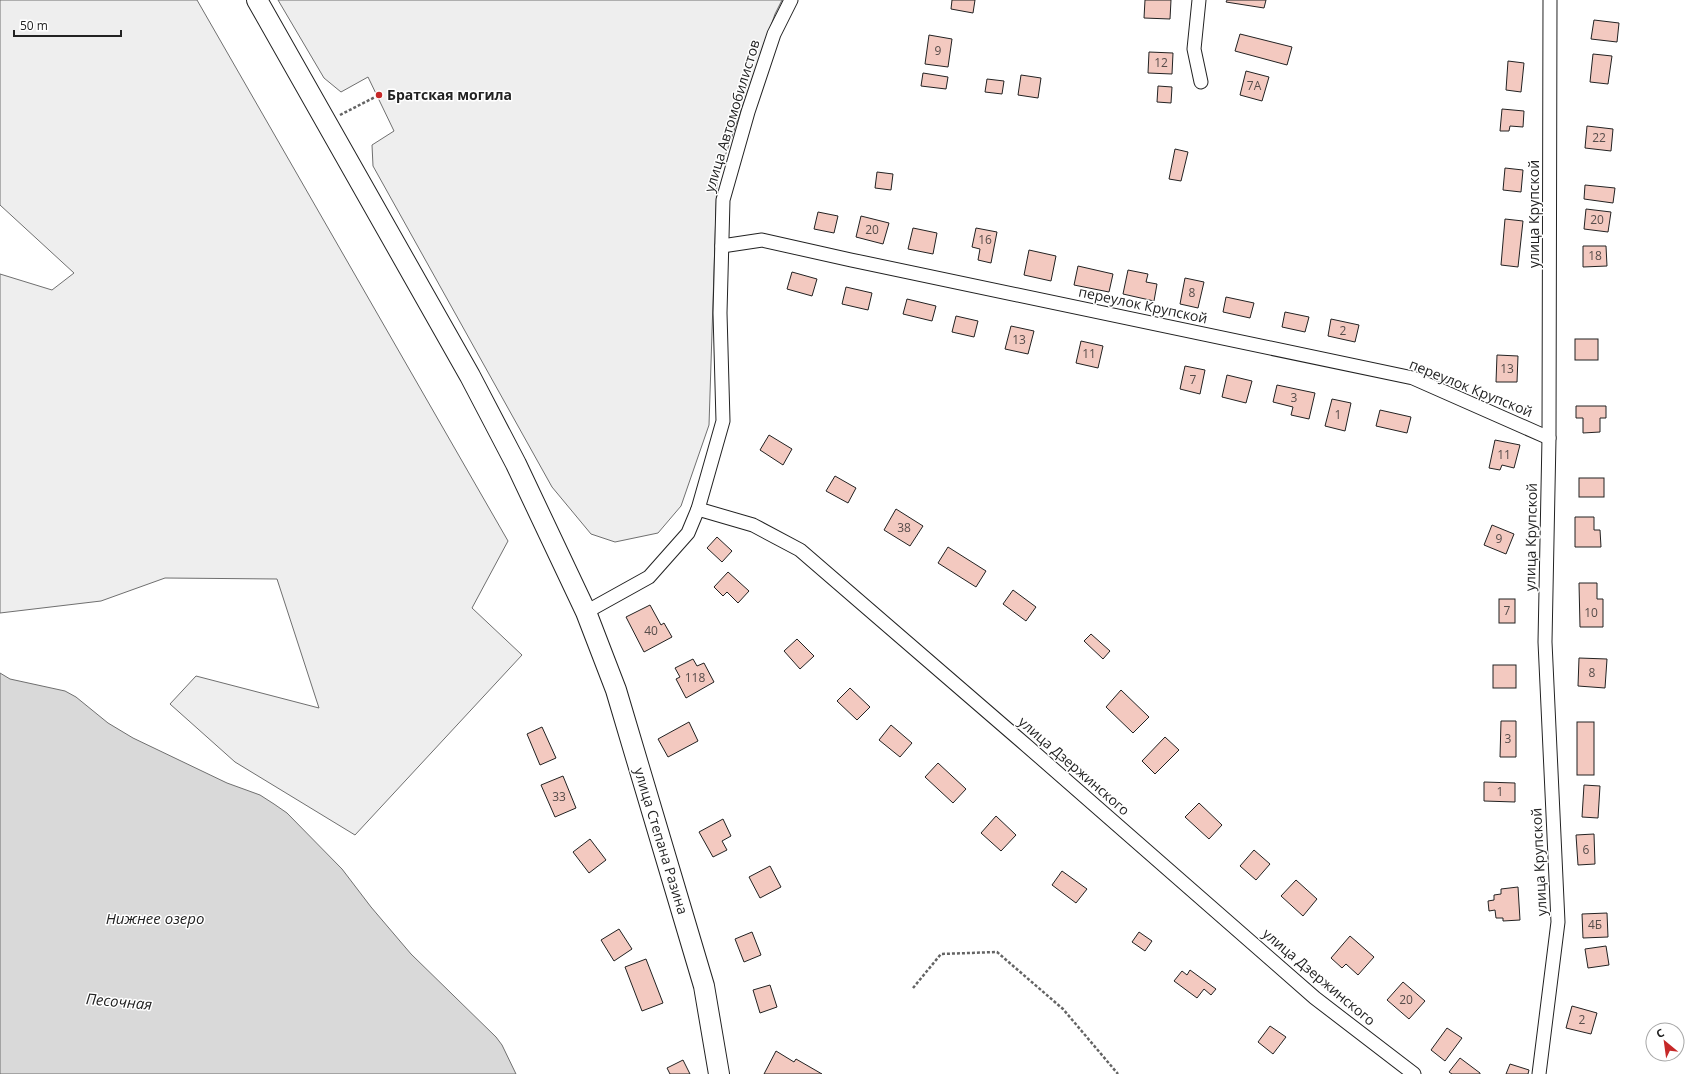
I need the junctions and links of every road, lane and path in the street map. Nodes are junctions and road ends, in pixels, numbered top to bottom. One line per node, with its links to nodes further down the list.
1 (257, 0): 11 (main road, улица Степана Разина)
2 (791, 0): 8 (street, улица Автомобилистов)
3 (1199, 0): 5 (street)
4 (1550, 0): 9 (street, улица Крупской)
5 (1201, 82)
6 (379, 95): 7 (path)
7 (340, 116)
8 (722, 246): 9 (street, переулок Крупской); 10 (street, улица Автомобилистов)
9 (1549, 438): 16 (street, улица Крупской)
10 (698, 509): 11 (street, улица Автомобилистов); 15 (street, улица Дзержинского)
11 (586, 612): 13 (main road, улица Степана Разина)
12 (914, 988): 14 (path)
13 (719, 1074)
14 (1118, 1074)
15 (1414, 1074)
16 (1539, 1074)

